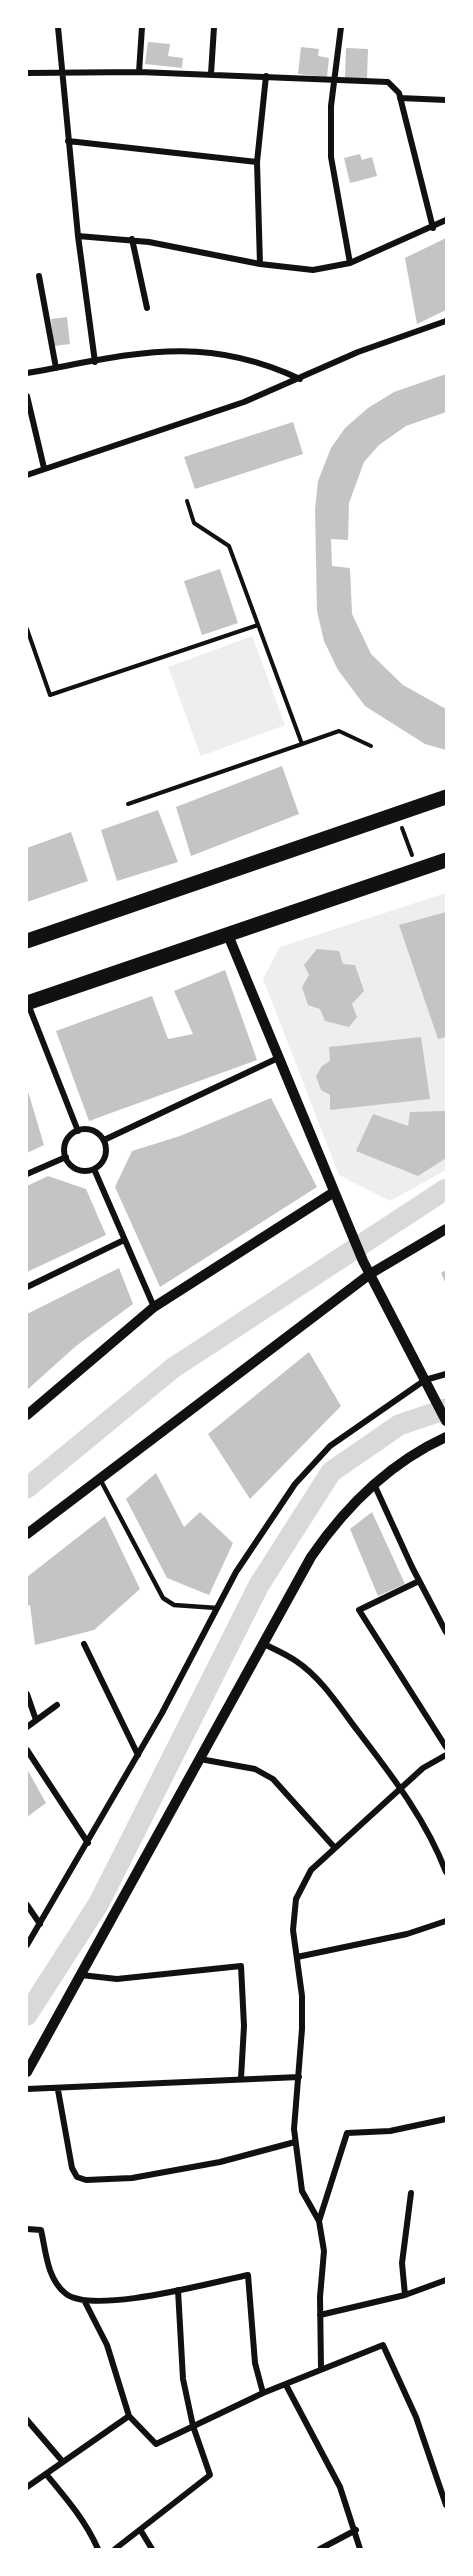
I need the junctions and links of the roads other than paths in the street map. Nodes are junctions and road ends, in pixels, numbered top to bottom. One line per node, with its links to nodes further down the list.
1 (58, 27): 5 (street)
2 (142, 27): 6 (street)
3 (214, 27): 8 (street)
4 (341, 27): 10 (street)
5 (62, 71): 6 (street); 7 (street); 13 (street)
6 (139, 72): 8 (street)
7 (27, 73)
8 (211, 74): 9 (street)
9 (266, 76): 10 (street); 14 (street)
10 (334, 80): 11 (street); 19 (street)
11 (400, 98): 12 (street); 16 (street)
12 (446, 100)
13 (68, 141): 14 (street); 17 (street)
14 (257, 162): 20 (street)
15 (446, 220): 16 (street)
16 (433, 228): 19 (street)
17 (78, 236): 18 (street); 24 (street)
18 (132, 239): 20 (street); 22 (street)
19 (350, 263): 20 (street)
20 (260, 264)
21 (39, 276): 25 (street)
22 (147, 308)
23 (446, 321): 27 (street)
24 (95, 362): 25 (street); 27 (street)
25 (56, 368): 26 (street)
26 (27, 373)
27 (300, 379): 29 (street)
28 (27, 396): 29 (street)
29 (44, 468): 30 (street)
30 (27, 475)
31 (446, 797): 34 (main road)
32 (446, 860): 33 (main road)
33 (228, 935): 35 (main road); 36 (street)
34 (27, 941)
35 (27, 1003): 37 (street)
36 (279, 1058): 38 (street); 42 (street)
37 (78, 1131): 38 (street); 39 (street)
38 (104, 1140): 40 (street)
39 (66, 1157): 40 (street); 41 (street)
40 (94, 1169): 44 (street)
41 (27, 1174)
42 (334, 1192): 45 (street); 47 (street)
43 (446, 1229): 45 (street)
44 (124, 1240): 46 (street); 47 (street)
45 (369, 1274): 49 (street); 53 (street)
46 (27, 1287)
47 (154, 1307): 50 (street)
48 (446, 1374): 49 (street)
49 (425, 1380): 51 (street); 57 (street)
50 (27, 1414)
51 (446, 1420)
52 (446, 1437): 54 (street)
53 (99, 1477): 55 (street); 57 (lane)
54 (374, 1484): 56 (street); 60 (street)
55 (27, 1534)
56 (419, 1581): 58 (street); 65 (street)
57 (217, 1608): 67 (street)
58 (446, 1632)
59 (84, 1644): 67 (street)
60 (264, 1644): 69 (street); 70 (street)
61 (27, 1694): 63 (street)
62 (57, 1705): 63 (street)
63 (36, 1720): 64 (street)
64 (27, 1726)
65 (446, 1747)
66 (27, 1750): 71 (street)
67 (138, 1755): 71 (street)
68 (446, 1755): 70 (street)
69 (200, 1759): 72 (street); 79 (street)
70 (401, 1788): 72 (street); 73 (street)
71 (88, 1843): 76 (street)
72 (335, 1848): 78 (street)
73 (446, 1872)
74 (27, 1905): 76 (street)
75 (446, 1921): 78 (street)
76 (40, 1924): 77 (street)
77 (27, 1946)
78 (297, 1957): 81 (street)
79 (81, 1975): 80 (street); 82 (street)
80 (27, 2072)
81 (299, 2077): 82 (street); 86 (street)
82 (242, 2078): 84 (street)
83 (27, 2089): 84 (street)
84 (58, 2090): 86 (street)
85 (446, 2119): 88 (street)
86 (295, 2142): 88 (street)
87 (411, 2193): 92 (street)
88 (319, 2221): 94 (street)
89 (27, 2229): 93 (street)
90 (446, 2280): 92 (street)
91 (178, 2290): 93 (street); 97 (street); 100 (street)
92 (405, 2295): 94 (street)
93 (85, 2302): 98 (street)
94 (321, 2315): 95 (street)
95 (321, 2368): 96 (street); 104 (street)
96 (286, 2385): 97 (street); 105 (street)
97 (263, 2393): 100 (street)
98 (129, 2416): 100 (street); 101 (street)
99 (27, 2420): 101 (street)
100 (193, 2426): 106 (street)
101 (63, 2462): 102 (street)
102 (46, 2474): 103 (street); 107 (street)
103 (27, 2487)
104 (446, 2505)
105 (356, 2530): 110 (street); 111 (street)
106 (141, 2531): 108 (street); 109 (street)
107 (98, 2549)
108 (115, 2549)
109 (152, 2549)
110 (320, 2549)
111 (360, 2549)

